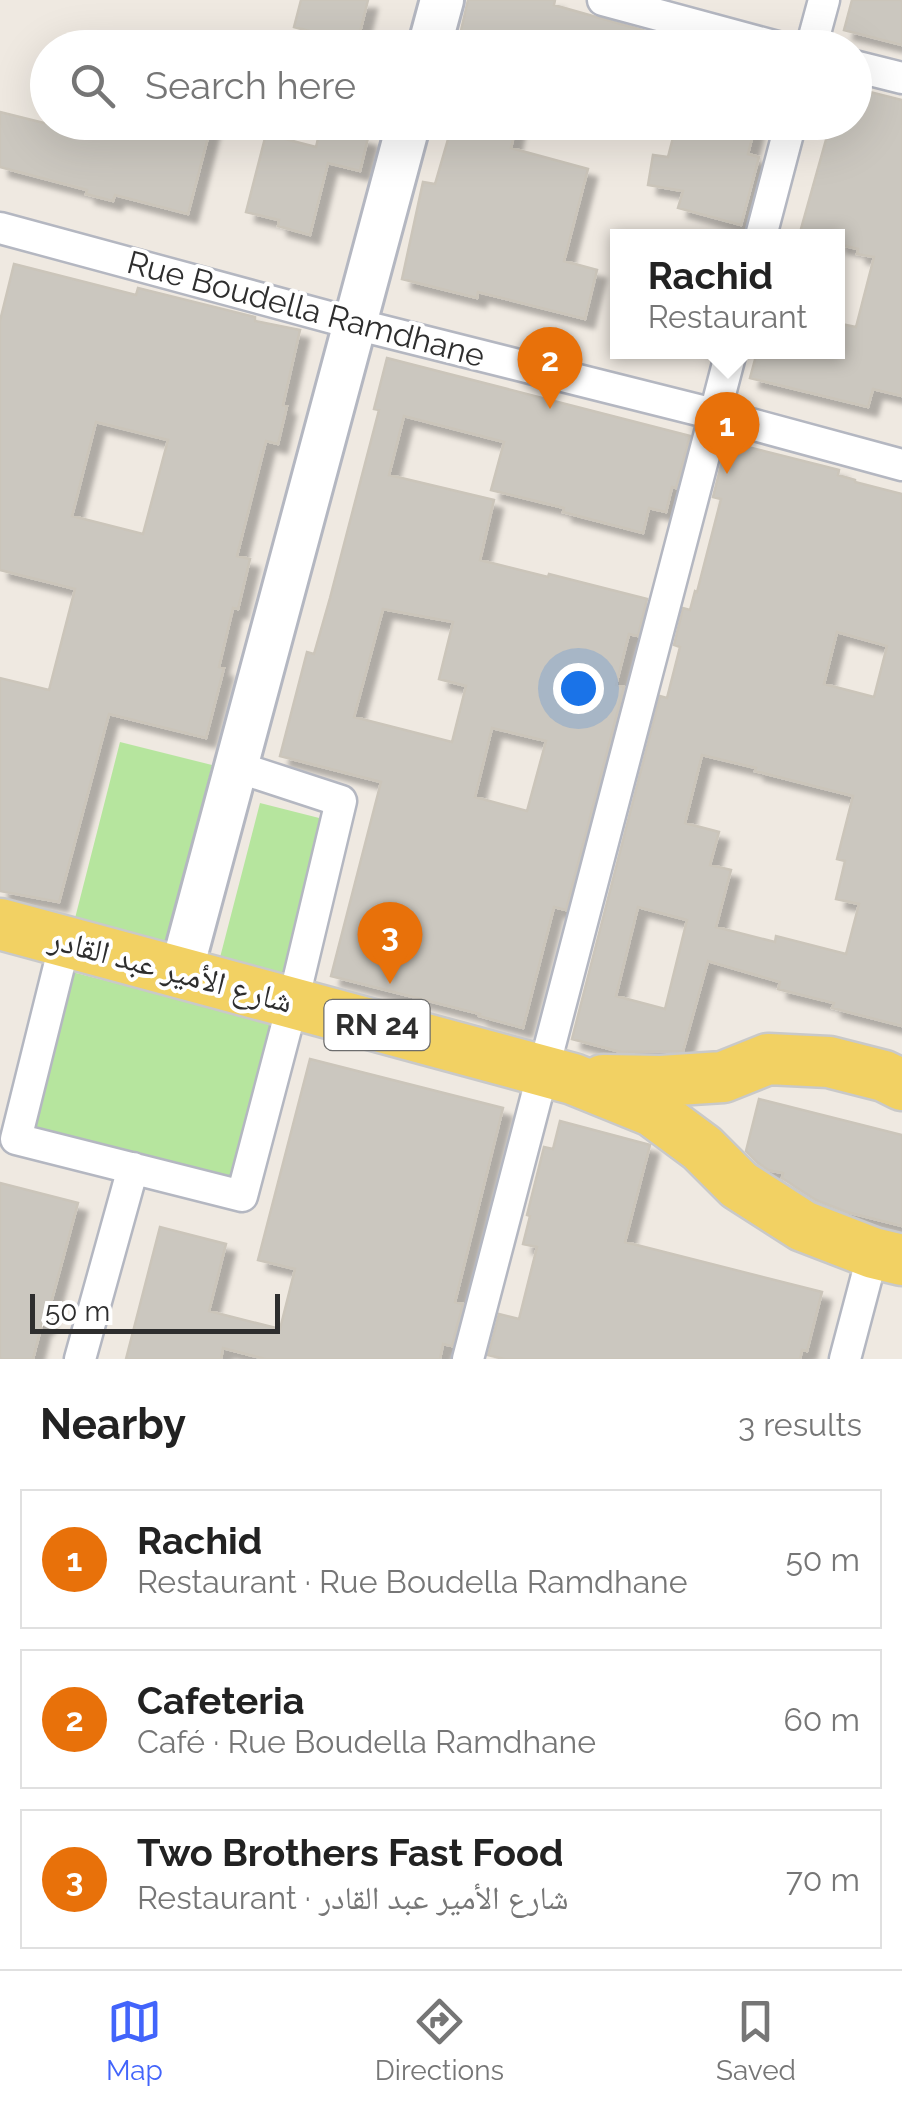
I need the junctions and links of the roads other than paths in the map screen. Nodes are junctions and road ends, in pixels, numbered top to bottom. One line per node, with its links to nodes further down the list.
1 (442, 0): 4 (main road)
2 (604, 0): 5 (street)
3 (824, 0): 6 (street)
4 (434, 30)
5 (715, 30)
6 (816, 30)
7 (872, 70): 8 (street)
8 (902, 78)
9 (404, 140): 13 (main road)
10 (786, 140): 12 (street)
11 (0, 228): 13 (street, Rue Boudella Ramdhane)
12 (763, 229)
13 (355, 324): 15 (street, Rue Boudella Ramdhane); 17 (main road)
14 (729, 359): 15 (street)
15 (714, 414): 16 (street, Rue Boudella Ramdhane); 22 (street)
16 (902, 465)
17 (237, 767): 20 (main road); 21 (street)
18 (0, 924): 19 (main road, شارع الأمير عبد القادر / RN 24)
19 (65, 942): 20 (main road, شارع الأمير عبد القادر / RN 24); 26 (street)
20 (181, 972): 21 (main road, شارع الأمير عبد القادر / RN 24)
21 (293, 1002): 22 (main road, شارع الأمير عبد القادر / RN 24); 26 (street)
22 (558, 1075): 23 (main road, شارع الأمير عبد القادر / RN 24); 25 (main road, شارع الأمير عبد القادر); 29 (street)
23 (723, 1077): 24 (main road, شارع الأمير عبد القادر / RN 24); 25 (main road)
24 (902, 1085)
25 (702, 1148): 27 (main road, شارع الأمير عبد القادر)
26 (133, 1168): 28 (street)
27 (888, 1257): 30 (street)
28 (80, 1359)
29 (468, 1359)
30 (845, 1359)

